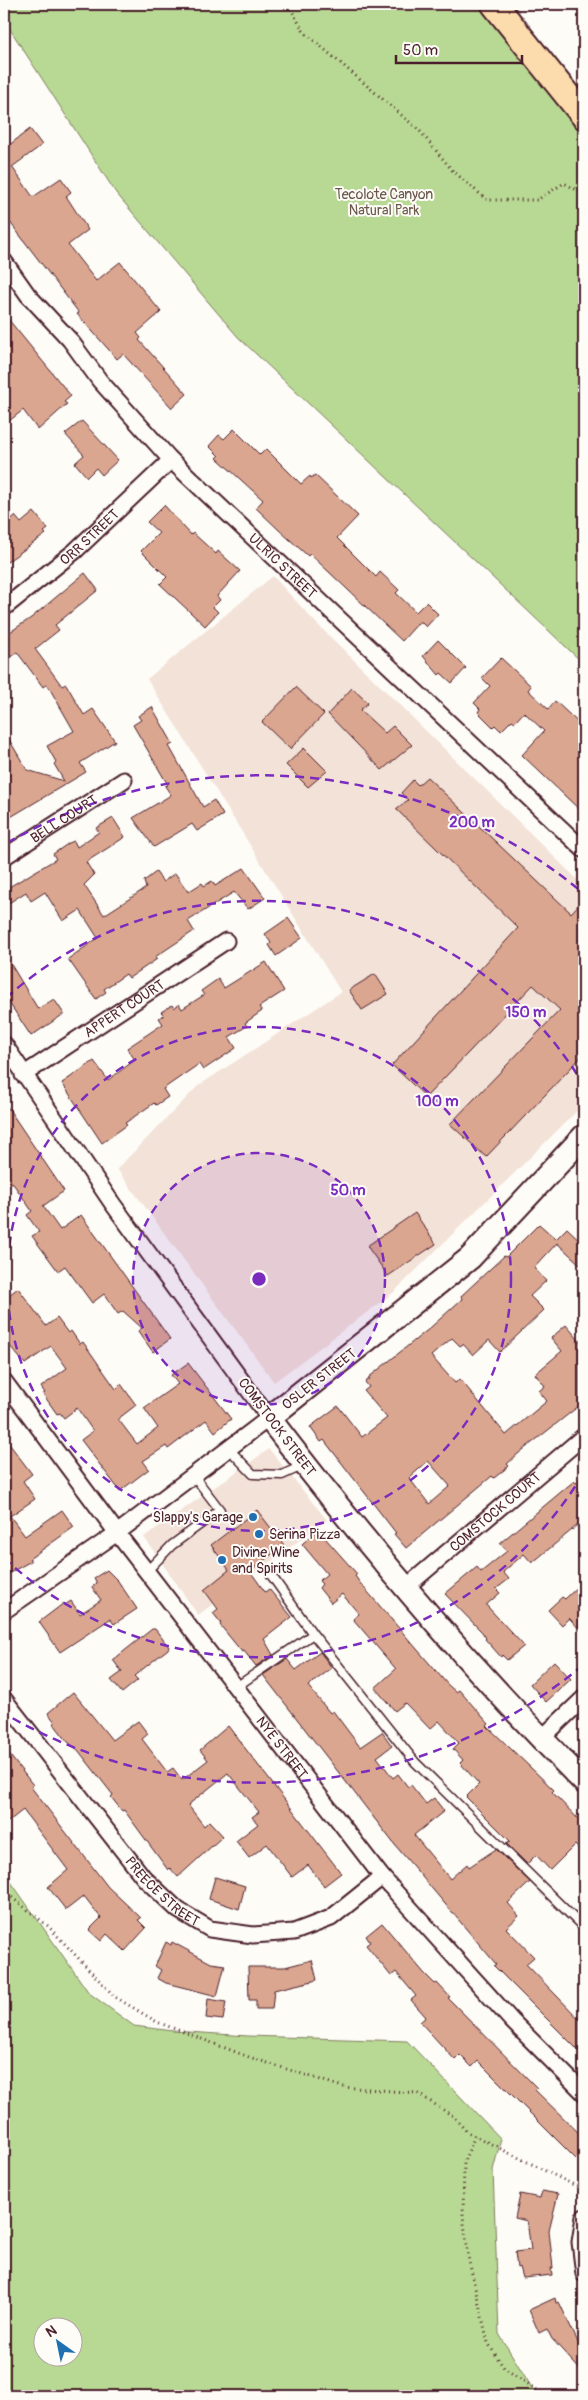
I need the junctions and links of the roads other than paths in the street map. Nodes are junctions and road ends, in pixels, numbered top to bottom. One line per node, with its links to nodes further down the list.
1 (494, 4): 2 (main road)
2 (584, 116)
3 (4, 261): 4 (street, ULRIC STREET)
4 (171, 460): 5 (street, ORR STREET); 7 (street, ULRIC STREET)
5 (4, 608)
6 (124, 780): 8 (street, BELL COURT)
7 (584, 850)
8 (4, 857)
9 (226, 941): 11 (street, APPERT COURT)
10 (4, 1044): 11 (street, COMSTOCK STREET)
11 (23, 1075): 14 (street, COMSTOCK STREET)
12 (584, 1136): 14 (street, OSLER STREET)
13 (4, 1381): 19 (street, NYE STREET)
14 (269, 1418): 16 (street, OSLER STREET); 17 (street, COMSTOCK STREET)
15 (584, 1436): 22 (street, COMSTOCK COURT)
16 (229, 1449): 17 (lane); 18 (street, OSLER STREET)
17 (305, 1464): 22 (street, COMSTOCK STREET)
18 (194, 1476): 19 (street, OSLER STREET); 20 (lane)
19 (117, 1533): 20 (street, NYE STREET); 23 (street, OSLER STREET)
20 (147, 1571): 25 (street, NYE STREET)
21 (271, 1575): 24 (lane)
22 (405, 1588): 28 (street, COMSTOCK STREET)
23 (4, 1611)
24 (313, 1634): 25 (lane); 31 (lane)
25 (236, 1687): 30 (street, NYE STREET)
26 (584, 1698): 28 (street)
27 (4, 1699): 30 (street, PREECE STREET)
28 (542, 1739): 29 (street, COMSTOCK STREET)
29 (584, 1782)
30 (382, 1877): 32 (street, NYE STREET)
31 (584, 1928)
32 (584, 2093)
33 (584, 2217): 34 (street)
34 (584, 2274)

